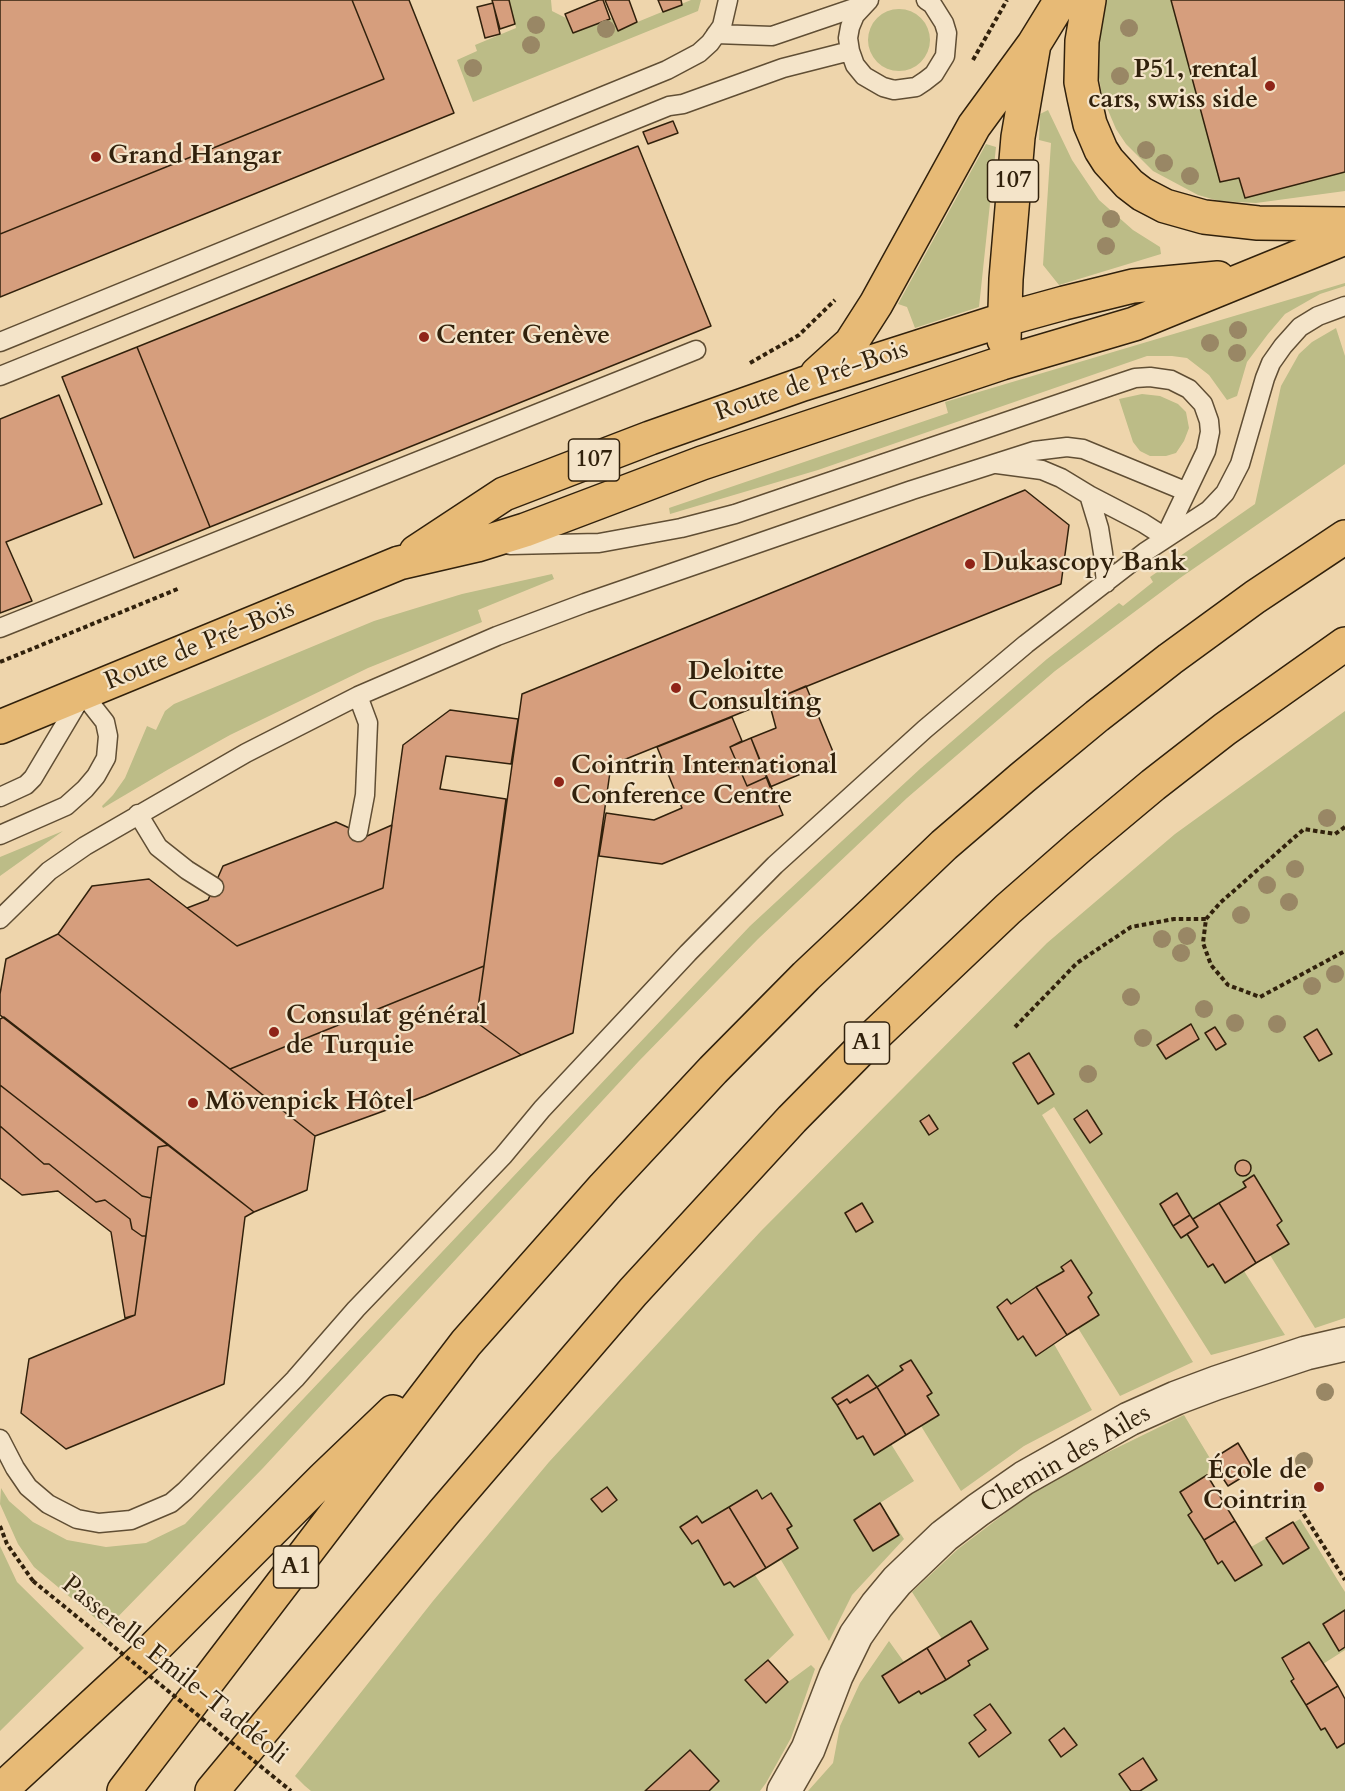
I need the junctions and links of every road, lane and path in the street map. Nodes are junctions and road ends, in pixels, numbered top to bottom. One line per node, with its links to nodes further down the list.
1 (728, 0): 6 (lane)
2 (1061, 0): 7 (main road, 107)
3 (1089, 0): 9 (main road)
4 (931, 1): 8 (lane)
5 (866, 3): 6 (lane); 8 (lane)
6 (716, 34): 14 (lane)
7 (1034, 44): 13 (main road, 107); 18 (main road, 107)
8 (850, 51): 17 (lane)
9 (1345, 225)
10 (1345, 238): 11 (main road, Route de Pré-Bois)
11 (1251, 275): 13 (main road, Route de Pré-Bois); 16 (main road, Route de Pré-Bois)
12 (1345, 306): 22 (lane)
13 (1006, 319): 16 (main road, 107); 18 (main road, Route de Pré-Bois)
14 (0, 342)
15 (696, 350): 27 (lane)
16 (1002, 363): 24 (main road, Route de Pré-Bois / 107)
17 (0, 376)
18 (803, 384): 25 (main road, Route de Pré-Bois / 107)
19 (993, 464): 20 (lane); 21 (lane); 30 (lane)
20 (1185, 491): 22 (lane); 24 (lane)
21 (1089, 495): 22 (lane); 26 (lane)
22 (1165, 537): 26 (lane)
23 (1345, 537): 42 (main road, A1)
24 (477, 545): 25 (main road, Route de Pré-Bois / 107)
25 (399, 563): 29 (main road, Route de Pré-Bois / 107)
26 (1106, 583): 44 (lane)
27 (0, 628)
28 (1345, 644): 49 (main road, A1)
29 (83, 694): 31 (main road, Route de Pré-Bois / 107); 32 (lane); 36 (lane)
30 (358, 696): 33 (lane); 35 (lane)
31 (0, 727)
32 (0, 797)
33 (138, 814): 37 (lane); 38 (lane)
34 (1345, 827): 39 (path)
35 (358, 832)
36 (0, 835)
37 (214, 887)
38 (0, 919)
39 (1206, 920): 40 (path); 41 (path)
40 (1345, 951)
41 (1015, 1027)
42 (466, 1343): 48 (main road); 52 (main road, A1)
43 (1345, 1344): 56 (street, Chemin des Ailes)
44 (0, 1441)
45 (1285, 1496): 47 (path)
46 (0, 1526): 55 (path, Passerelle Emile-Taddéoli, bridge)
47 (1345, 1580)
48 (144, 1658): 50 (main road); 51 (main road)
49 (253, 1744): 53 (main road, A1); 54 (main road)
50 (0, 1791)
51 (29, 1791)
52 (124, 1791)
53 (212, 1791)
54 (222, 1791)
55 (291, 1791)
56 (784, 1791)

